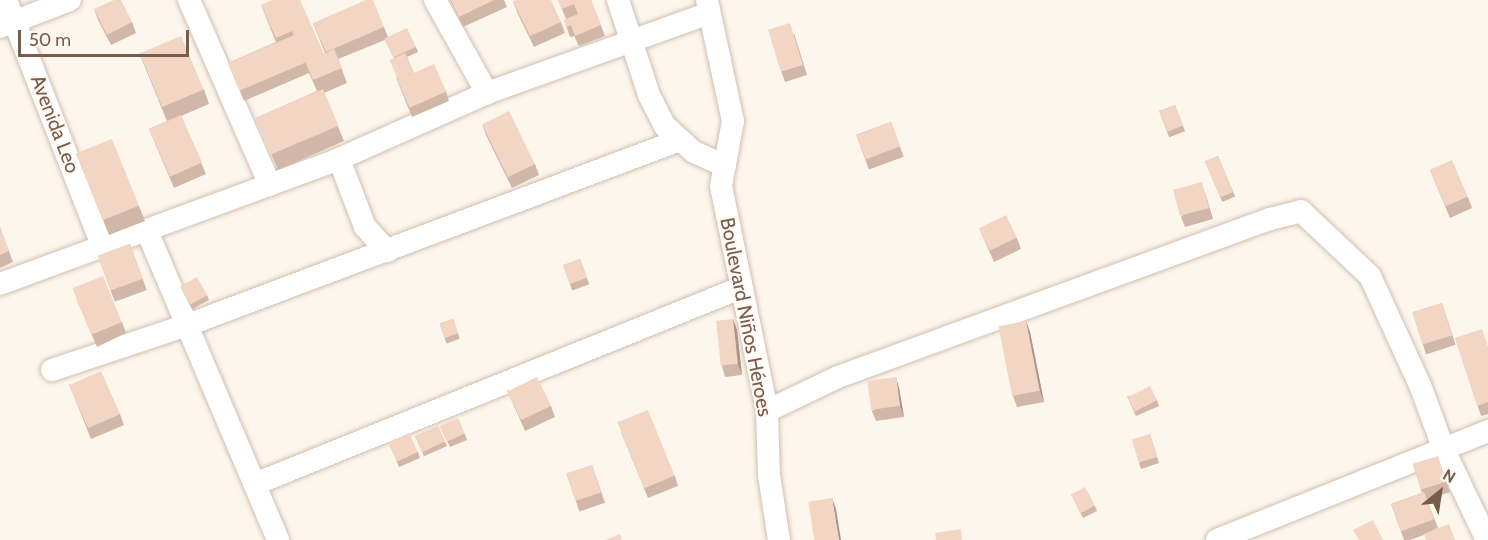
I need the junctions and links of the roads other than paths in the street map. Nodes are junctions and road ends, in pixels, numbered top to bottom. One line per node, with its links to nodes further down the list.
1 (6, 0): 7 (street, Avenida Leo)
2 (70, 0): 7 (street)
3 (189, 0): 13 (street)
4 (435, 0): 9 (street)
5 (618, 0): 8 (street)
6 (708, 6): 8 (street); 12 (street, Boulevard Niños Héroes)
7 (7, 24): 15 (street, Avenida Leo)
8 (631, 39): 9 (street); 10 (street)
9 (487, 93): 11 (street)
10 (680, 140): 12 (street); 16 (street)
11 (339, 159): 13 (street); 16 (street)
12 (725, 166): 18 (street, Boulevard Niños Héroes)
13 (270, 185): 14 (street)
14 (147, 231): 15 (street); 19 (street)
15 (103, 248): 17 (street)
16 (387, 251): 19 (street)
17 (0, 284)
18 (740, 288): 21 (street, Boulevard Niños Héroes); 24 (street)
19 (189, 324): 20 (street); 24 (street)
20 (52, 370)
21 (766, 411): 23 (street); 26 (street, Boulevard Niños Héroes)
22 (1488, 431): 23 (street)
23 (1443, 450): 27 (street); 28 (street)
24 (255, 484): 25 (street)
25 (278, 540)
26 (779, 540)
27 (1217, 540)
28 (1487, 540)

